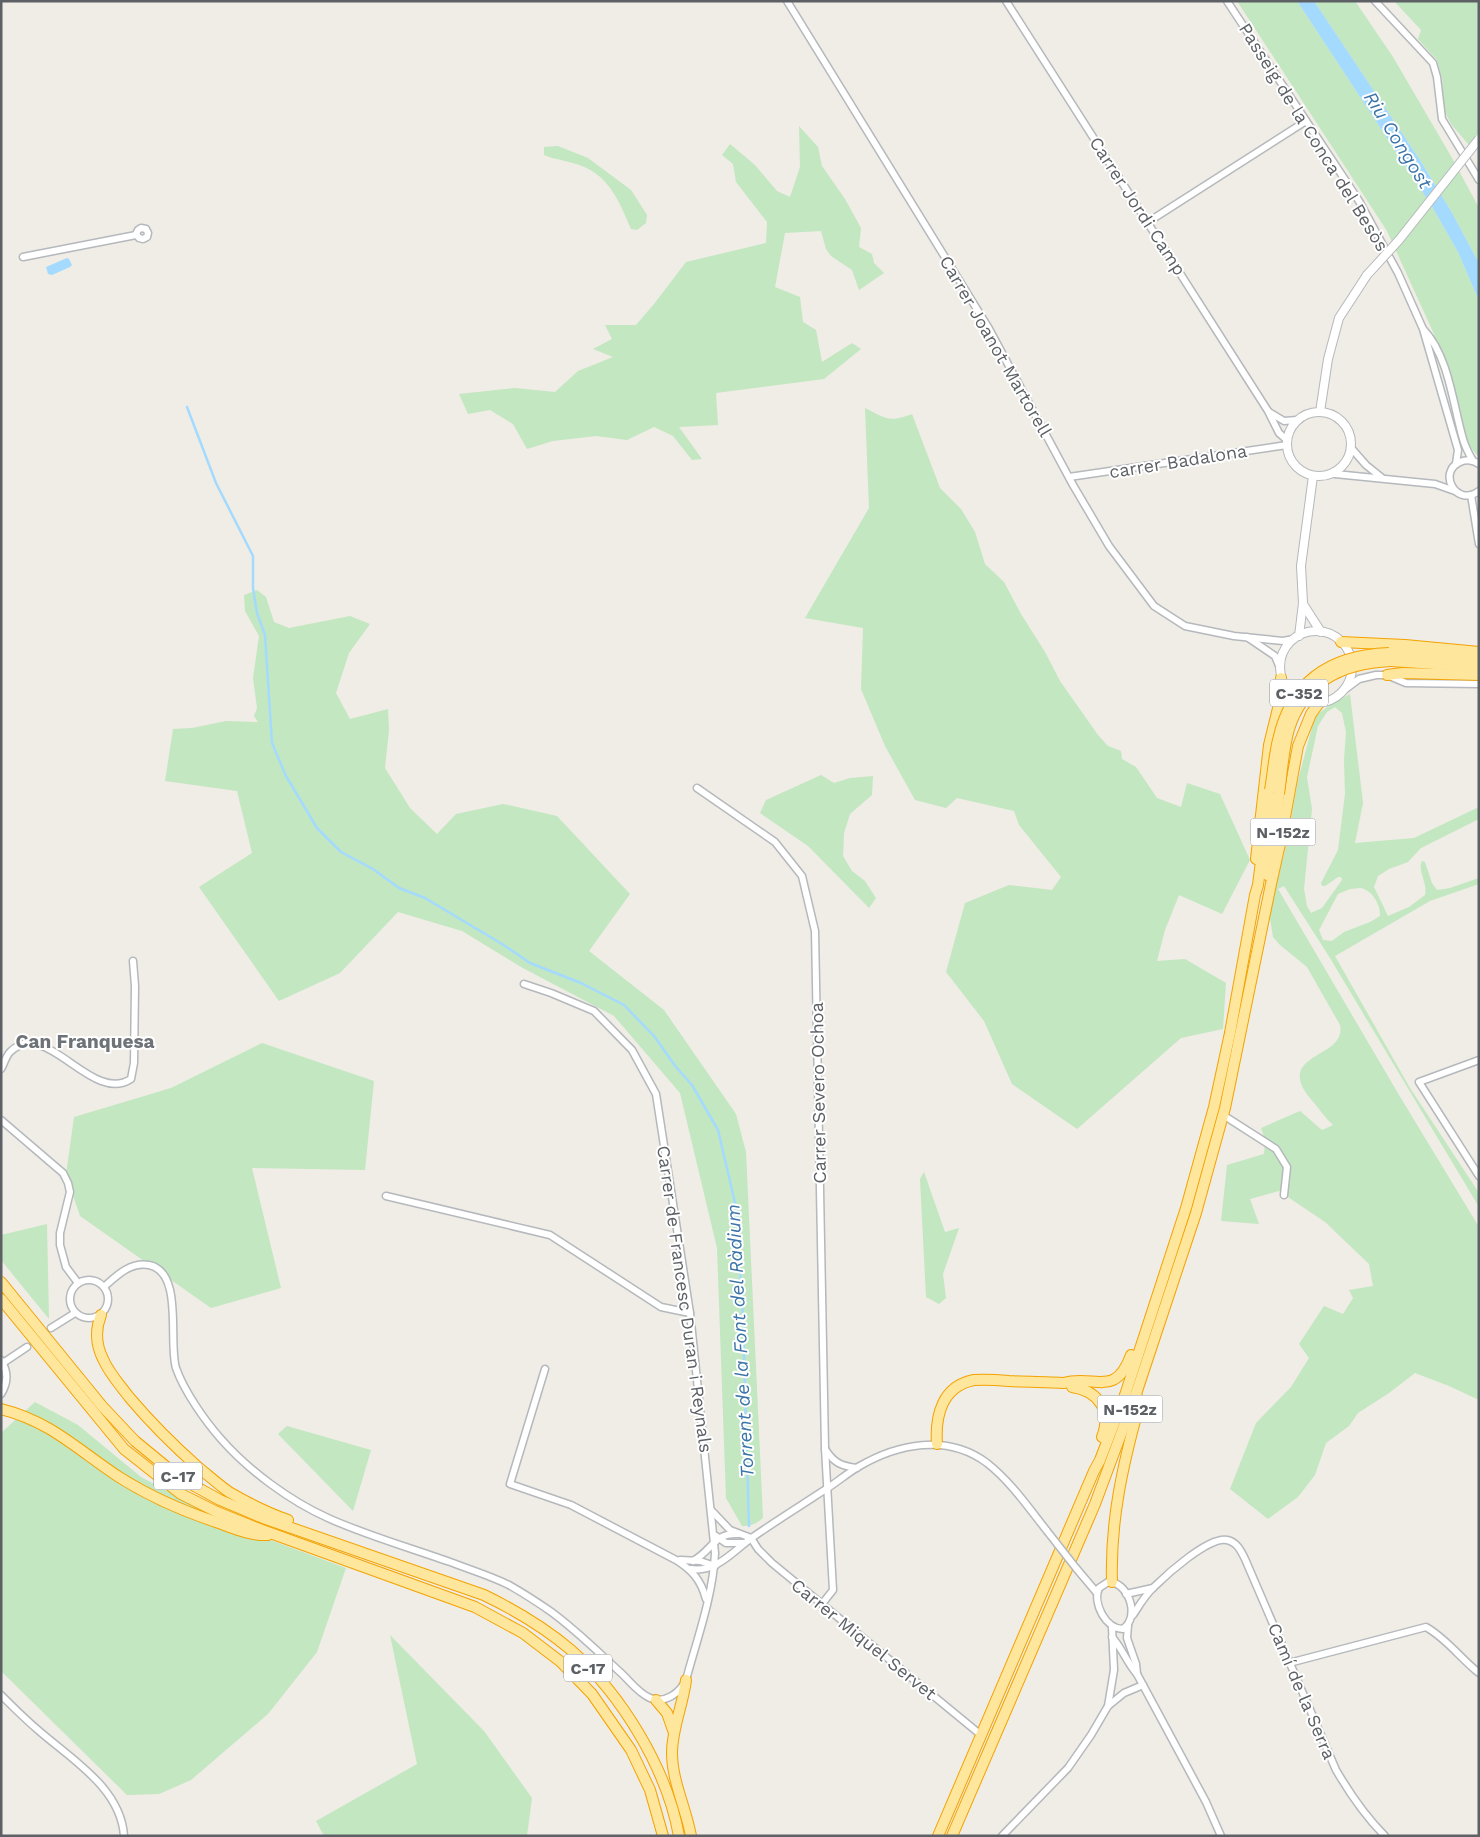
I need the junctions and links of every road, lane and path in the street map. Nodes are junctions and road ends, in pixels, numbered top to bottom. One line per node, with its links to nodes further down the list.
1 (787, 1): 22 (street, Carrer Joanot Martorell)
2 (1006, 1): 8 (street, Carrer Jordi Camp)
3 (1227, 1): 5 (street, Passeig de la Conca del Besòs)
4 (1375, 1): 7 (street)
5 (1306, 121): 8 (street); 11 (street, Passeig de la Conca del Besòs)
6 (1479, 139): 13 (street, bridge)
7 (1479, 180)
8 (1148, 222): 12 (street, Carrer Jordi Camp)
9 (136, 234): 10 (street)
10 (23, 257)
11 (1424, 329): 17 (street, Passeig de la Conca del Besòs); 18 (street, Passeig de la Conca del Besòs)
12 (1268, 411): 14 (street); 15 (street, Carrer Jordi Camp)
13 (1320, 412): 14 (street); 16 (street)
14 (1297, 420): 15 (street)
15 (1287, 442): 21 (street); 22 (street, carrer Badalona)
16 (1352, 449): 19 (street); 23 (street)
17 (1476, 462): 18 (street)
18 (1456, 464): 20 (street)
19 (1335, 474): 21 (street); 23 (street)
20 (1450, 474): 24 (street); 25 (street)
21 (1313, 476): 29 (street)
22 (1069, 477): 31 (street, Carrer Joanot Martorell)
23 (1382, 478): 24 (street)
24 (1434, 484): 25 (street)
25 (1455, 491): 27 (street)
26 (1479, 491): 27 (street)
27 (1471, 495): 28 (street)
28 (1479, 544)
29 (1303, 603): 30 (street); 32 (street)
30 (1320, 632): 32 (street); 33 (street)
31 (1246, 636): 32 (street, Carrer Joanot Martorell); 35 (street)
32 (1297, 637): 35 (street)
33 (1341, 642): 34 (highway); 39 (street)
34 (1478, 661): 36 (highway); 42 (highway, C-352, bridge)
35 (1280, 668): 37 (street, N-152z)
36 (1387, 675): 38 (street); 39 (street)
37 (1282, 678): 40 (street); 43 (highway, N-152z)
38 (1479, 684)
39 (1343, 691): 40 (street)
40 (1318, 703): 45 (highway, N-152z)
41 (697, 788): 71 (street, Carrer Severo Ochoa)
42 (1275, 792): 43 (highway, C-352); 45 (highway, C-352)
43 (1255, 894): 58 (highway, N-152z)
44 (133, 961): 48 (street)
45 (1254, 965): 49 (highway, N-152z)
46 (524, 984): 60 (street, Carrer de Francesc Duran i Reynals)
47 (1479, 1060): 51 (street)
48 (1, 1069)
49 (1222, 1116): 52 (street); 67 (highway, N-152z)
50 (1, 1120): 55 (street)
51 (1479, 1176)
52 (1284, 1195)
53 (386, 1196): 60 (street)
54 (1, 1282): 85 (highway, C-17)
55 (78, 1284): 56 (street); 59 (street)
56 (104, 1286): 61 (street); 102 (street)
57 (1, 1299): 76 (highway, C-17)
58 (1154, 1307): 66 (highway); 73 (highway, N-152z)
59 (75, 1313): 61 (street); 62 (street)
60 (690, 1313): 75 (street, Carrer de Francesc Duran i Reynals)
61 (101, 1315): 85 (highway)
62 (51, 1328)
63 (27, 1347): 64 (street)
64 (2, 1362): 68 (street)
65 (545, 1369): 81 (street)
66 (1064, 1383): 70 (highway); 73 (highway)
67 (1137, 1391): 86 (highway); 111 (highway, N-152z)
68 (1, 1394)
69 (1, 1409): 76 (highway)
70 (936, 1444): 72 (street); 88 (street, bridge)
71 (825, 1448): 72 (street); 74 (street, Carrer Severo Ochoa)
72 (857, 1468): 74 (street)
73 (1094, 1471): 105 (highway, N-152z)
74 (827, 1489): 79 (street); 91 (street, Carrer Severo Ochoa)
75 (711, 1510): 77 (street); 78 (street, Carrer de Francesc Duran i Reynals)
76 (274, 1534): 107 (highway, C-17)
77 (738, 1534): 78 (street); 79 (street)
78 (716, 1537): 80 (street); 82 (street); 83 (street, Carrer de Francesc Duran i Reynals)
79 (752, 1538): 80 (street); 91 (street, Carrer Miquel Servet)
80 (744, 1543): 83 (street)
81 (676, 1560): 82 (street); 84 (street)
82 (694, 1561): 83 (street)
83 (715, 1566): 84 (street); 90 (street, Carrer de Francesc Duran i Reynals)
84 (691, 1569): 90 (street)
85 (421, 1573): 108 (highway, C-17)
86 (1112, 1582): 88 (street); 89 (street)
87 (1153, 1588): 89 (street); 92 (street); 96 (street, Camí de la Serra)
88 (1097, 1593): 94 (street)
89 (1126, 1594): 92 (street)
90 (707, 1603): 99 (street, Carrer de Francesc Duran i Reynals)
91 (822, 1604): 105 (street, Carrer Miquel Servet)
92 (1132, 1615): 93 (street)
93 (1128, 1625): 94 (street); 98 (street)
94 (1112, 1627): 95 (street)
95 (1112, 1637): 98 (street); 103 (street)
96 (1289, 1663): 97 (street); 114 (street, Camí de la Serra)
97 (1479, 1673)
98 (1137, 1674): 100 (street)
99 (686, 1680): 102 (street); 104 (highway)
100 (1143, 1685): 103 (street); 113 (street)
101 (1, 1695): 106 (street)
102 (656, 1700): 104 (highway)
103 (1108, 1706): 112 (street)
104 (674, 1734): 109 (highway)
105 (981, 1735): 110 (highway, N-152z)
106 (124, 1836)
107 (663, 1836)
108 (679, 1836)
109 (691, 1836)
110 (938, 1836)
111 (952, 1836)
112 (1002, 1836)
113 (1221, 1836)
114 (1386, 1836)

